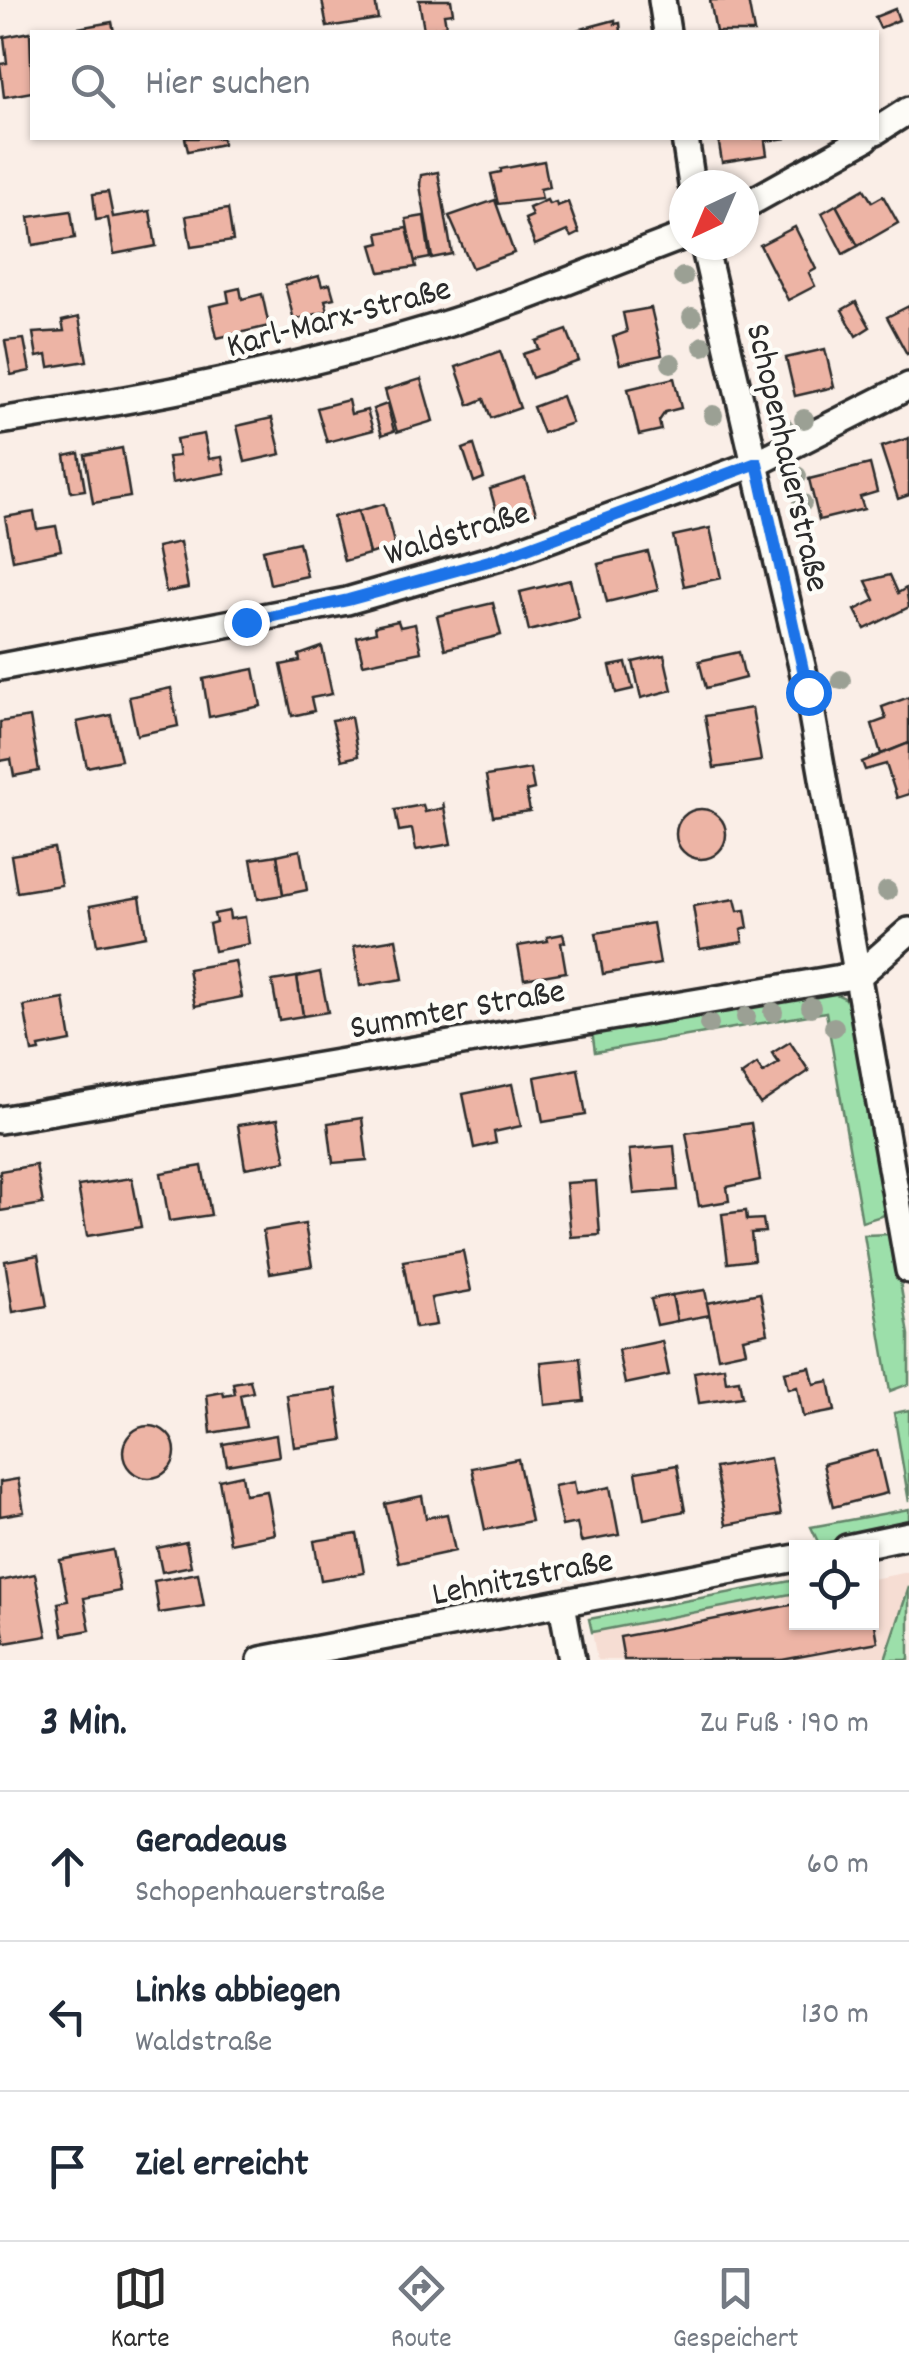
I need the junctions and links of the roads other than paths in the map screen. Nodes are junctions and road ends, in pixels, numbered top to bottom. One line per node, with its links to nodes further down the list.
1 (662, 0): 2 (street)
2 (668, 30)
3 (909, 110): 4 (street)
4 (879, 129)
5 (685, 140): 7 (street)
6 (862, 140): 8 (street)
7 (690, 170)
8 (759, 198)
9 (669, 242): 12 (street, Karl-Marx-Straße)
10 (708, 260): 13 (street, Schopenhauerstraße)
11 (909, 386): 13 (street, Waldstraße)
12 (0, 421)
13 (757, 463): 14 (street, Waldstraße); 16 (street, Schopenhauerstraße)
14 (0, 667)
15 (909, 930): 16 (street)
16 (860, 975): 17 (street, Summter Straße); 18 (street, Schopenhauerstraße)
17 (0, 1120)
18 (909, 1270)
19 (909, 1535): 20 (street)
20 (879, 1541)
21 (789, 1559): 22 (street, Lehnitzstraße)
22 (562, 1604): 23 (street, Lehnitzstraße); 24 (street)
23 (261, 1660)
24 (572, 1660)

